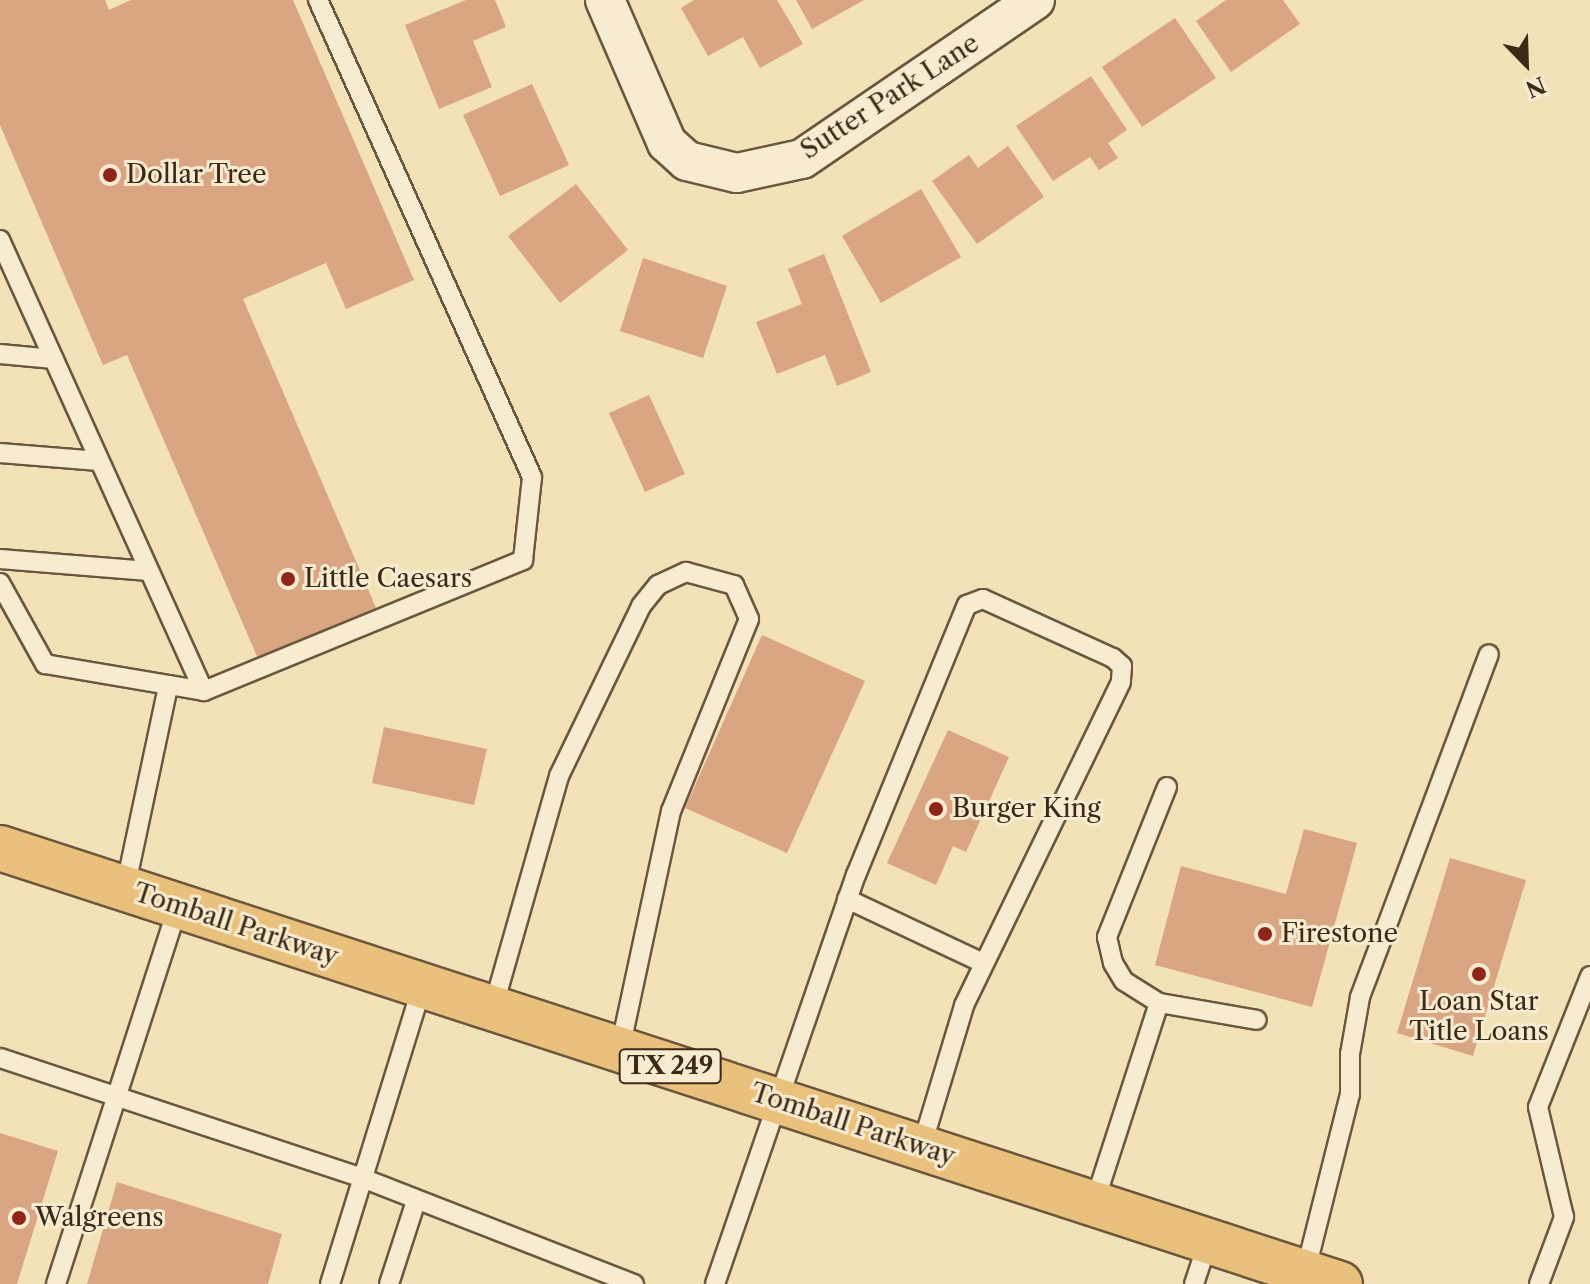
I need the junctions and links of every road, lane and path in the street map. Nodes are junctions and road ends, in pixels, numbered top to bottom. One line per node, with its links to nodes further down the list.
1 (318, 0): 14 (lane)
2 (605, 0): 3 (street, Sutter Park Lane)
3 (1035, 0)
4 (2, 251): 6 (lane)
5 (0, 354): 6 (lane)
6 (54, 359): 8 (lane)
7 (0, 453): 8 (lane)
8 (99, 461): 10 (lane)
9 (0, 559): 10 (lane)
10 (149, 571): 14 (lane)
11 (0, 583): 13 (lane)
12 (1489, 654): 35 (lane)
13 (168, 686): 14 (lane); 17 (lane)
14 (204, 691)
15 (1167, 787): 23 (lane)
16 (0, 848): 17 (main road, Tomball Parkway / TX 249)
17 (125, 889): 19 (main road, Tomball Parkway / TX 249)
18 (847, 899): 20 (lane); 20 (lane); 29 (lane)
19 (178, 906): 22 (main road, Tomball Parkway / TX 249); 28 (lane)
20 (983, 963): 30 (lane)
21 (1590, 976): 42 (lane)
22 (422, 986): 24 (main road, Tomball Parkway / TX 249); 31 (lane)
23 (1159, 1003): 25 (lane); 33 (lane)
24 (493, 1008): 26 (main road, Tomball Parkway / TX 249); 26 (lane)
25 (1257, 1020)
26 (620, 1050): 29 (main road, Tomball Parkway / TX 249)
27 (0, 1058): 28 (lane)
28 (115, 1095): 31 (lane); 36 (lane)
29 (781, 1102): 30 (main road, Tomball Parkway / TX 249); 40 (lane)
30 (921, 1148): 33 (main road, Tomball Parkway / TX 249)
31 (362, 1178): 32 (lane); 37 (lane)
32 (416, 1201): 38 (lane); 39 (lane)
33 (1094, 1204): 34 (main road, Tomball Parkway / TX 249)
34 (1208, 1242): 35 (main road, Tomball Parkway / TX 249); 41 (lane)
35 (1323, 1278)
36 (56, 1284)
37 (330, 1284)
38 (389, 1284)
39 (634, 1284)
40 (715, 1284)
41 (1194, 1284)
42 (1539, 1284)

